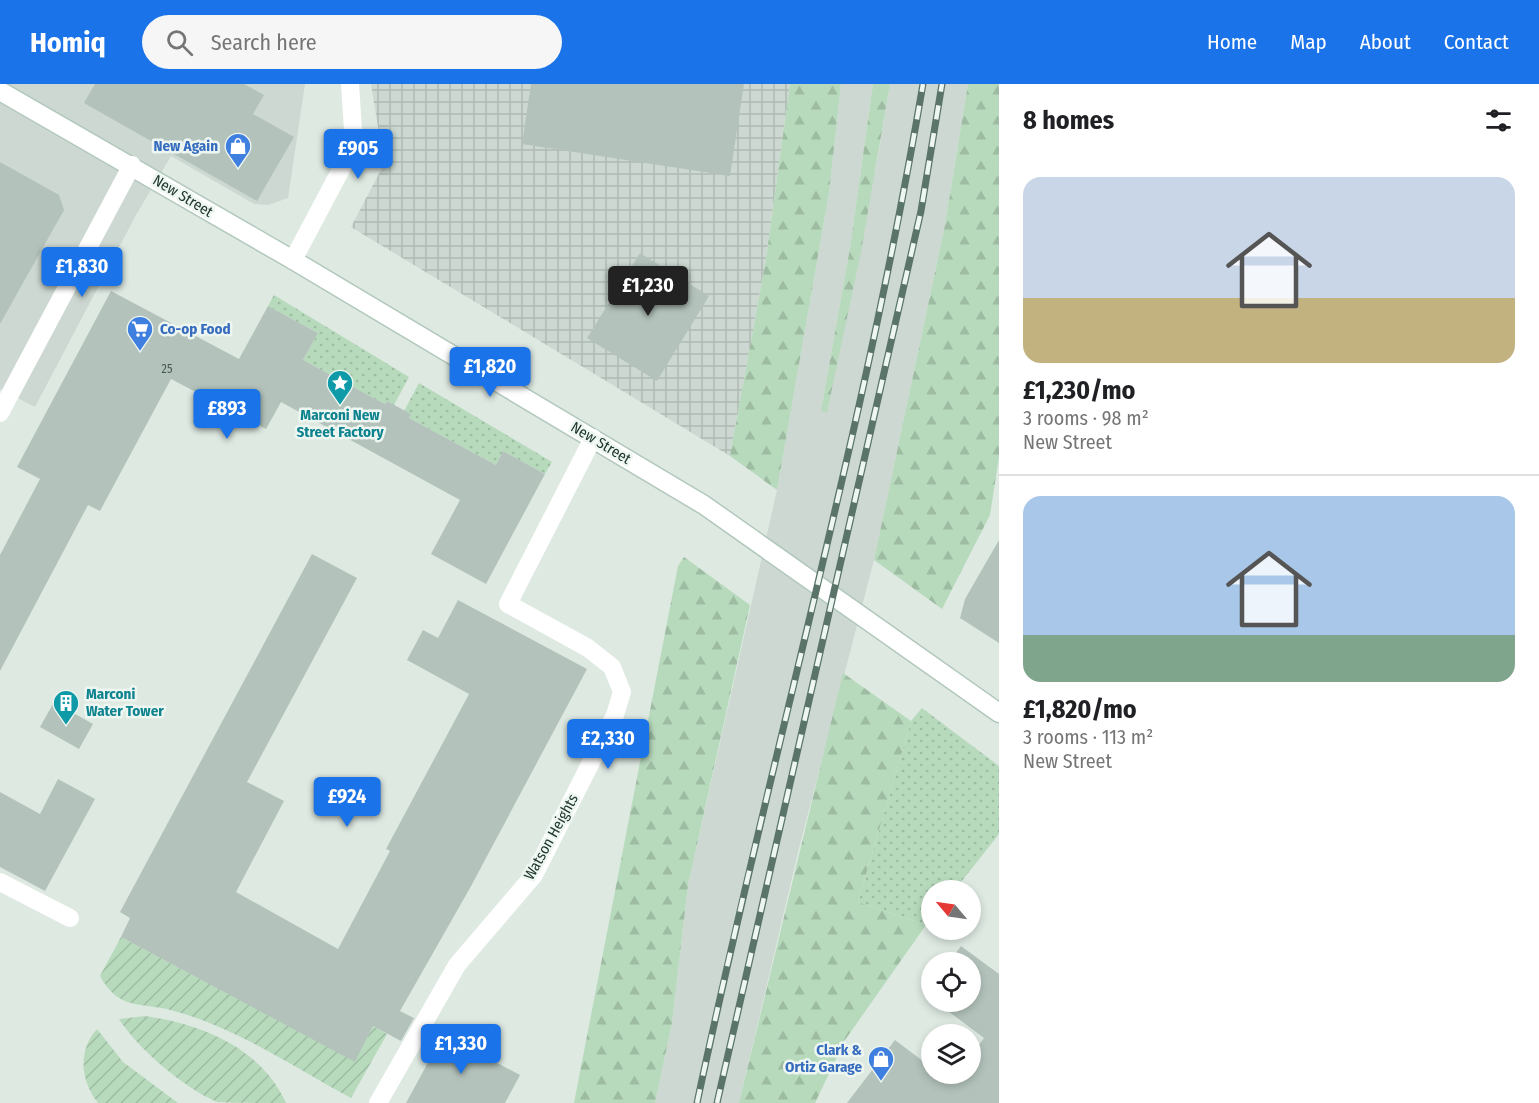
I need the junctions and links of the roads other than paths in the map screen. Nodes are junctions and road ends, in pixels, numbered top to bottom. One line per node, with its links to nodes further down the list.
1 (350, 84): 4 (street)
2 (0, 91): 3 (street, New Street)
3 (132, 165): 4 (street, New Street); 5 (street)
4 (293, 260): 6 (street, New Street)
5 (0, 414)
6 (593, 438): 7 (street, New Street); 10 (street, Watson Heights)
7 (999, 712)
8 (0, 882): 9 (street)
9 (70, 918)
10 (378, 1103)

